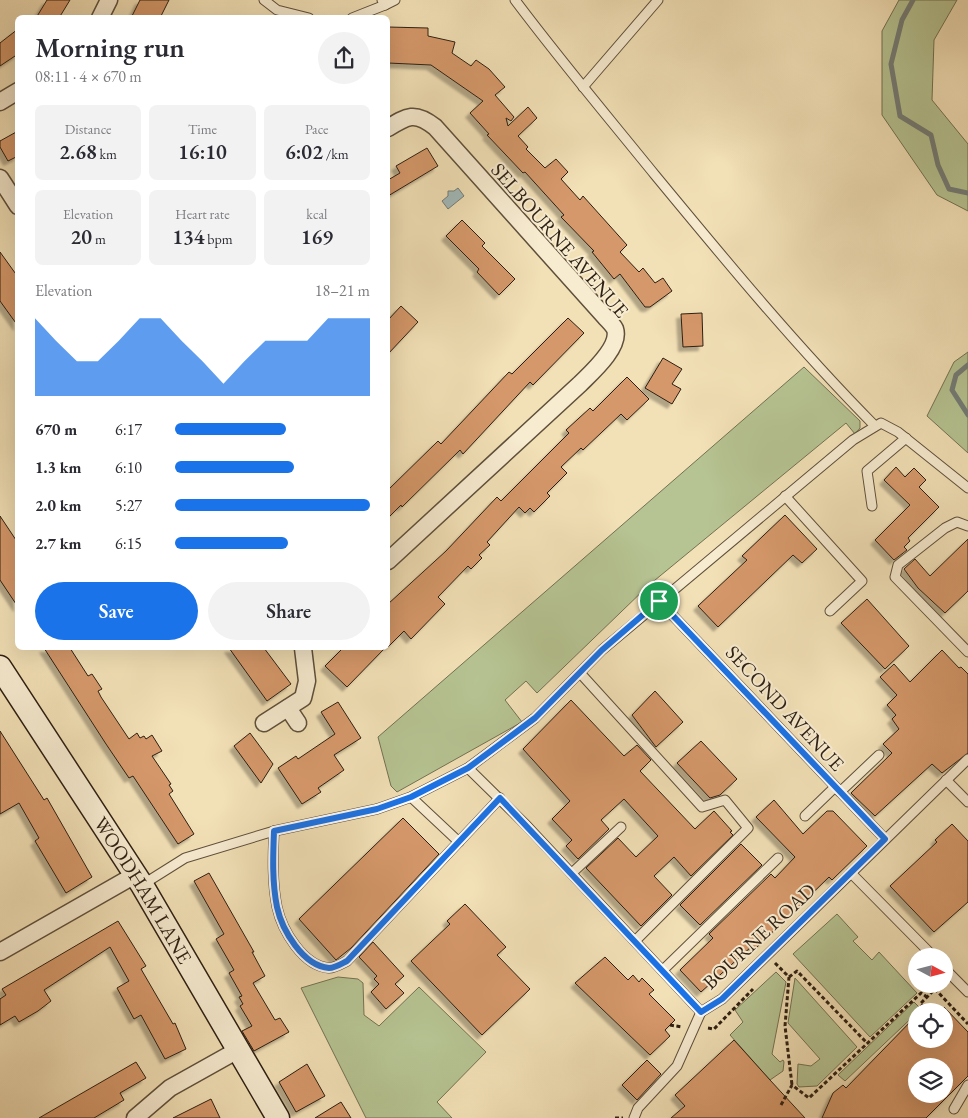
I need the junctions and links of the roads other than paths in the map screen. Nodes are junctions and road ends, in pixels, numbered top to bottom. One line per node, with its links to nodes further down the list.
1 (109, 0): 7 (street)
2 (264, 0): 8 (lane)
3 (395, 0): 6 (lane)
4 (516, 0): 10 (lane)
5 (658, 0): 10 (lane)
6 (383, 2): 9 (lane)
7 (102, 15)
8 (297, 15)
9 (358, 15)
10 (583, 87): 16 (lane)
11 (15, 93): 12 (street)
12 (0, 102)
13 (390, 127): 22 (street, SELBOURNE AVENUE)
14 (0, 178): 15 (street)
15 (15, 201)
16 (878, 424): 17 (lane); 19 (lane)
17 (906, 438): 18 (lane); 20 (lane)
18 (968, 488)
19 (785, 496): 23 (lane); 24 (lane)
20 (872, 506)
21 (968, 526): 26 (lane)
22 (390, 559)
23 (659, 601): 28 (lane); 36 (lane, SECOND AVENUE)
24 (830, 611)
25 (303, 650): 29 (street)
26 (968, 652)
27 (0, 667): 48 (main road, WOODHAM LANE)
28 (581, 674): 34 (lane); 49 (lane)
29 (288, 708): 30 (street); 31 (street)
30 (264, 723)
31 (298, 723)
32 (879, 755): 36 (lane)
33 (968, 759): 35 (lane, BOURNE ROAD)
34 (468, 768): 37 (lane); 38 (lane)
35 (946, 780): 39 (lane); 43 (lane, BOURNE ROAD)
36 (838, 789): 40 (lane); 43 (lane, SECOND AVENUE)
37 (411, 797): 42 (lane); 44 (lane)
38 (500, 798): 44 (lane); 46 (lane)
39 (968, 802)
40 (805, 816)
41 (620, 826): 46 (lane)
42 (274, 831): 44 (lane); 48 (lane)
43 (885, 839): 47 (lane, BOURNE ROAD)
44 (459, 842)
45 (778, 858): 52 (lane)
46 (572, 873): 49 (lane)
47 (851, 873): 50 (lane); 55 (lane, BOURNE ROAD)
48 (138, 880): 51 (street); 56 (main road, WOODHAM LANE)
49 (635, 941): 52 (lane)
50 (925, 948)
51 (0, 952)
52 (662, 970): 55 (lane)
53 (953, 977): 54 (lane)
54 (968, 992)
55 (701, 1012): 61 (lane)
56 (238, 1050): 59 (street); 60 (main road, WOODHAM LANE)
57 (968, 1085): 58 (lane)
58 (954, 1110)
59 (135, 1118)
60 (278, 1118)
61 (634, 1118)

